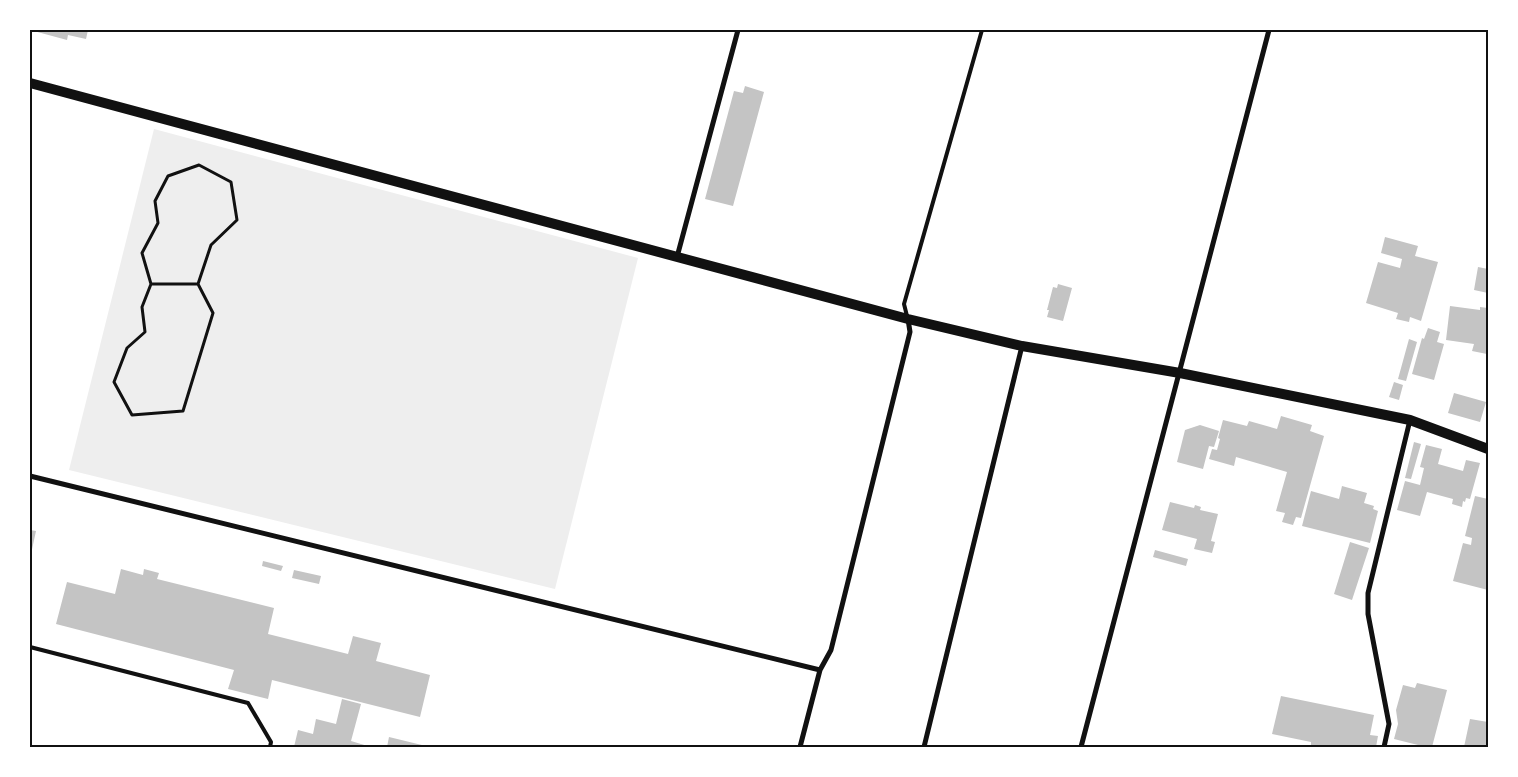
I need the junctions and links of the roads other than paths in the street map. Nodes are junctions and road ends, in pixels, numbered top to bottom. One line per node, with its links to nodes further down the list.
1 (738, 30): 5 (street)
2 (982, 30): 6 (lane)
3 (1269, 30): 8 (street)
4 (30, 83): 5 (main road)
5 (677, 257): 6 (main road)
6 (908, 318): 7 (main road); 13 (street)
7 (1022, 346): 8 (main road); 16 (street)
8 (1180, 373): 9 (main road); 17 (street)
9 (1410, 420): 10 (main road); 18 (street)
10 (1488, 449)
11 (30, 476): 13 (street)
12 (30, 647): 14 (lane)
13 (820, 670): 15 (street)
14 (270, 747)
15 (800, 747)
16 (924, 747)
17 (1081, 747)
18 (1384, 747)

